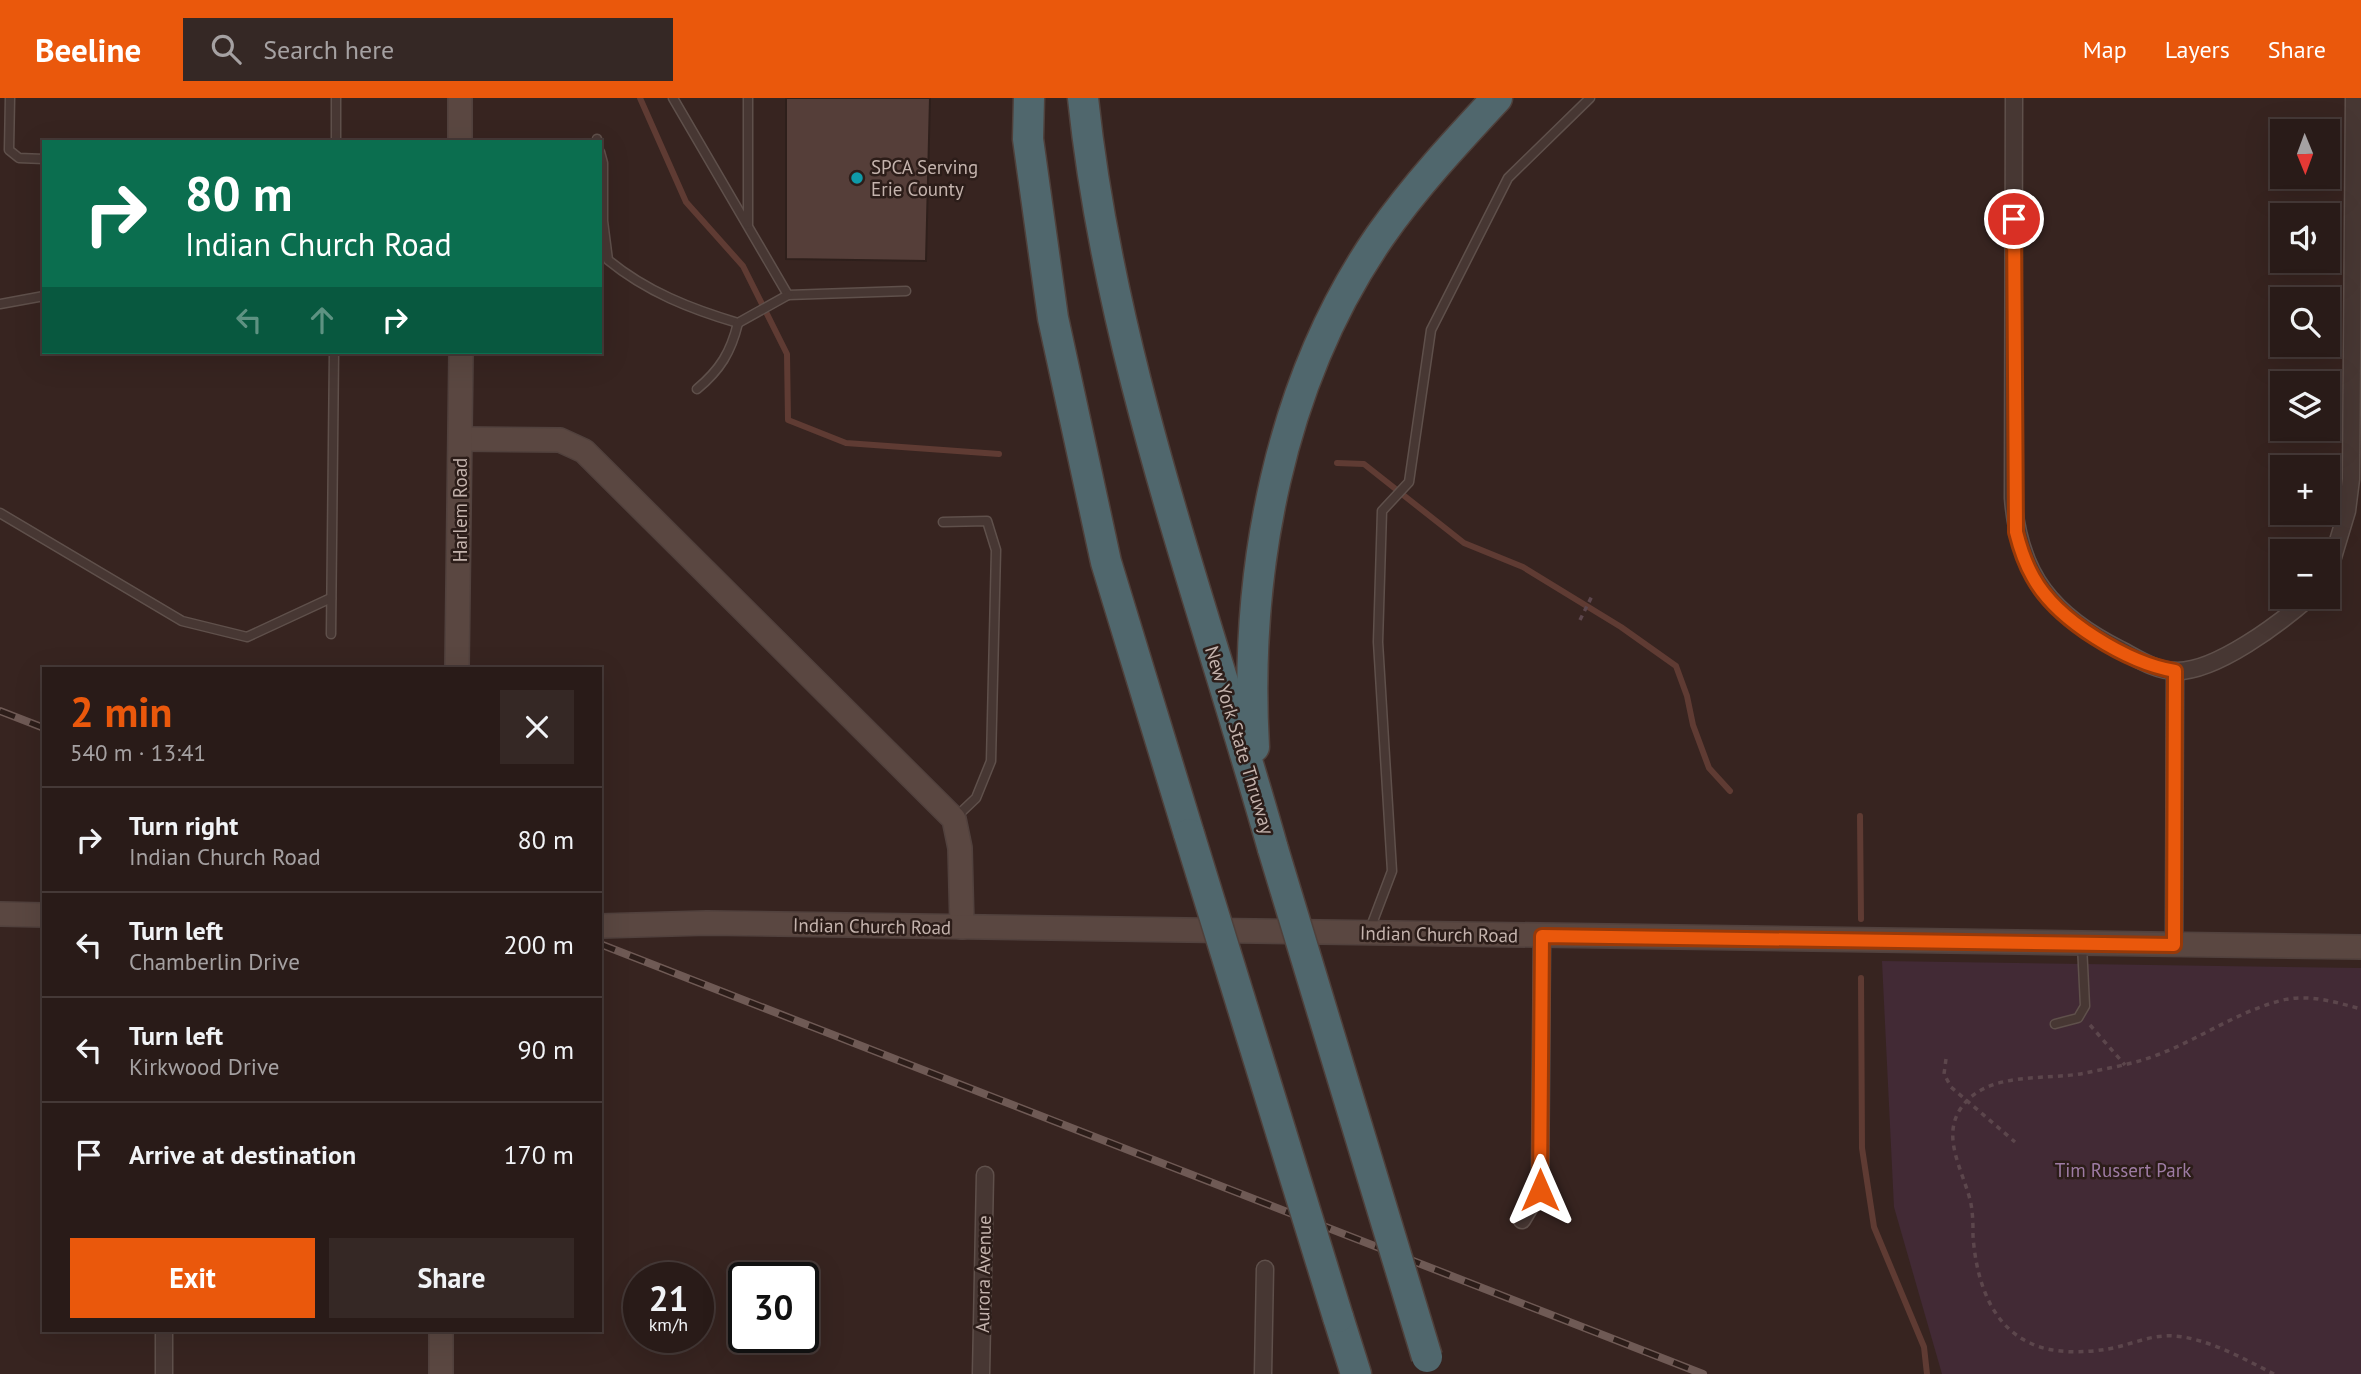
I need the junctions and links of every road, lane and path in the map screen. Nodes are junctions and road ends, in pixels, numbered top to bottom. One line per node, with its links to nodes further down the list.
1 (10, 98): 16 (lane)
2 (336, 98): 14 (lane)
3 (460, 98): 15 (street)
4 (673, 98): 18 (lane)
5 (748, 98): 18 (lane)
6 (1017, 98): 13 (highway)
7 (1029, 98): 13 (highway)
8 (1083, 98): 38 (highway, New York State Thruway)
9 (1497, 98): 38 (highway)
10 (1590, 98): 44 (lane)
11 (2014, 98): 37 (street)
12 (2354, 98): 30 (street)
13 (1028, 139): 66 (highway, bridge)
14 (336, 140)
15 (460, 140)
16 (42, 159)
17 (602, 159): 23 (lane)
18 (748, 227): 20 (lane)
19 (906, 291): 20 (lane)
20 (788, 295): 23 (lane)
21 (42, 296): 22 (lane)
22 (0, 304)
23 (738, 323): 26 (lane)
24 (334, 354): 32 (lane)
25 (461, 354): 27 (street, Harlem Road)
26 (697, 389)
27 (461, 439): 36 (street, Harlem Road); 39 (street)
28 (0, 513): 32 (lane)
29 (943, 522): 39 (lane)
30 (2339, 539)
31 (1592, 596): 34 (path)
32 (331, 598): 35 (lane)
33 (2294, 609): 37 (street)
34 (1580, 620)
35 (331, 634)
36 (457, 667)
37 (2175, 671): 47 (street)
38 (1256, 790): 61 (highway, New York State Thruway, bridge)
39 (954, 819): 43 (street)
40 (0, 914): 41 (street)
41 (42, 915)
42 (602, 926): 43 (street, Indian Church Road)
43 (962, 927): 44 (street, Indian Church Road)
44 (1369, 932): 45 (street, Indian Church Road)
45 (1542, 936): 46 (street, Indian Church Road); 57 (street)
46 (2082, 944): 47 (street, Indian Church Road); 50 (lane)
47 (2174, 945): 48 (street, Indian Church Road)
48 (2361, 947)
49 (2361, 1009): 53 (path)
50 (2078, 1018): 51 (lane); 53 (path)
51 (2055, 1024)
52 (1946, 1059): 54 (path)
53 (2125, 1065): 54 (path)
54 (1967, 1100): 55 (path); 67 (path)
55 (2015, 1142)
56 (985, 1175): 64 (street, Aurora Avenue)
57 (1522, 1220)
58 (1265, 1269): 65 (street)
59 (164, 1332): 62 (street)
60 (441, 1332): 63 (street)
61 (1429, 1366)
62 (164, 1374)
63 (440, 1374)
64 (981, 1374)
65 (1263, 1374)
66 (1356, 1374)
67 (2274, 1374)

